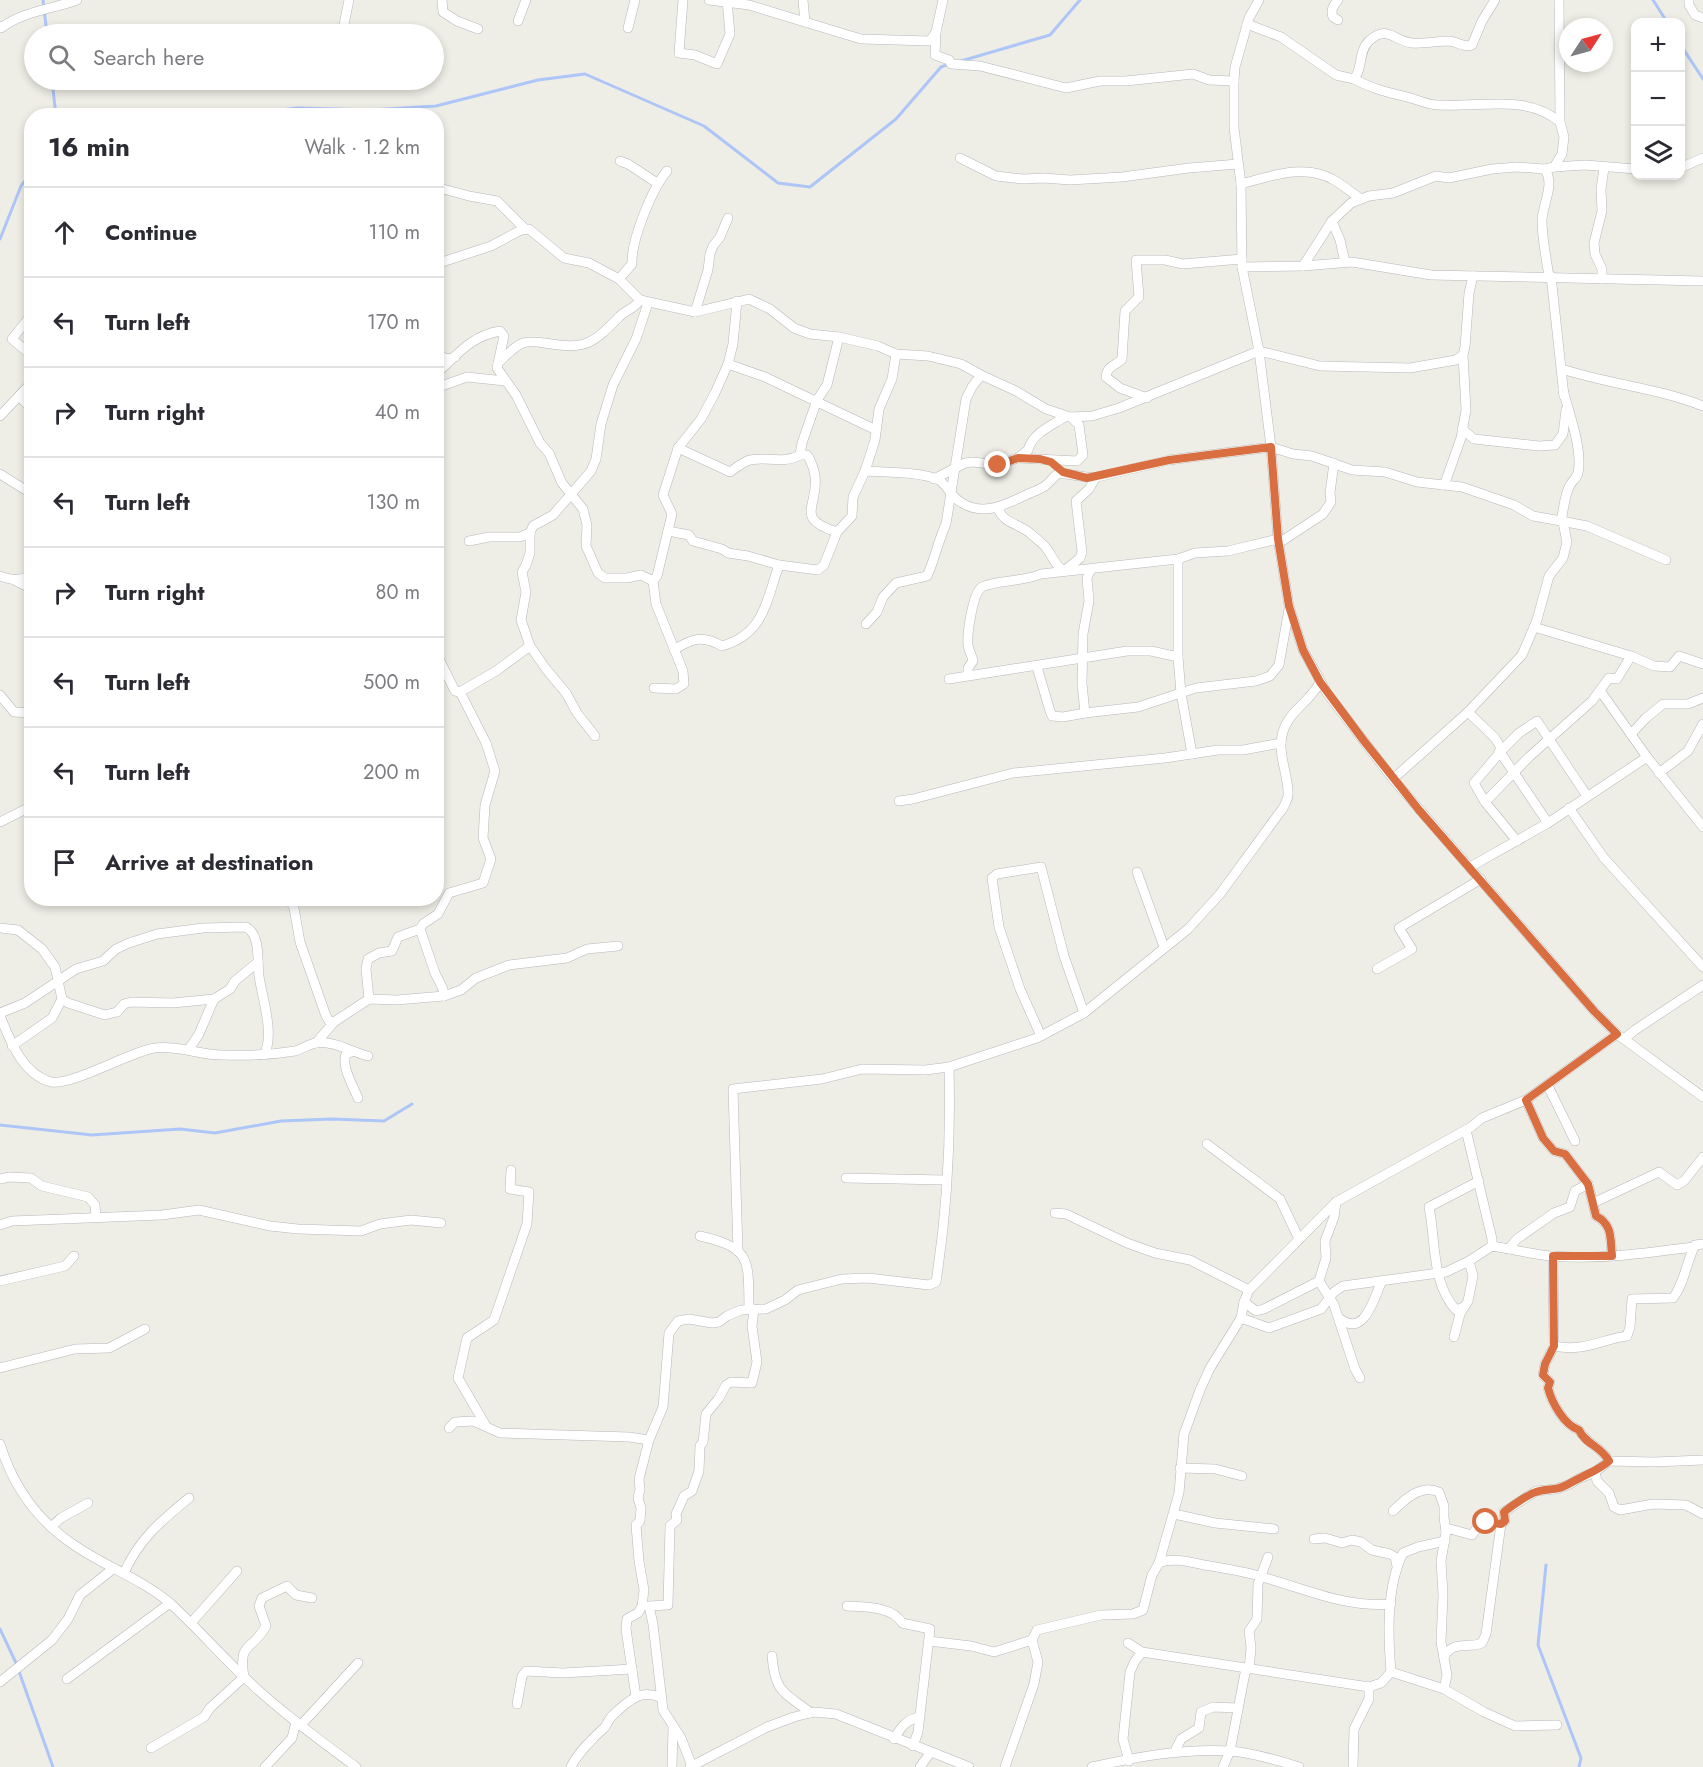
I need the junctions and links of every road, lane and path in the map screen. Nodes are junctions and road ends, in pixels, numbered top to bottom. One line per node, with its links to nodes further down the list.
1 (77, 0): 22 (street)
2 (349, 0): 20 (street)
3 (442, 0): 24 (street)
4 (526, 0): 18 (street)
5 (635, 0): 23 (street)
6 (683, 0): 15 (street)
7 (709, 0): 15 (street)
8 (803, 0): 19 (street)
9 (943, 0): 25 (street)
10 (1258, 0): 21 (street)
11 (1338, 0): 17 (street)
12 (1495, 0): 26 (street)
13 (1559, 0): 28 (street)
14 (1689, 0): 16 (street)
15 (727, 1): 19 (street)
16 (1703, 18)
17 (1338, 20)
18 (518, 21)
19 (805, 22): 25 (street)
20 (344, 24)
21 (1247, 24): 26 (street); 27 (street)
22 (0, 28)
23 (628, 28)
24 (478, 29)
25 (936, 32): 27 (street)
26 (1354, 79): 28 (street)
27 (1234, 81): 32 (street)
28 (1560, 122): 34 (street)
29 (960, 158): 32 (street)
30 (1703, 158): 33 (street)
31 (620, 161): 38 (street)
32 (1238, 164): 39 (street)
33 (1685, 166)
34 (1550, 168): 35 (street); 41 (street); 50 (street)
35 (1604, 168): 36 (street); 52 (street)
36 (1631, 169)
37 (668, 171): 38 (street)
38 (657, 183): 51 (street)
39 (1241, 184): 41 (street); 47 (street)
40 (444, 189): 44 (street)
41 (1361, 199): 43 (street)
42 (728, 218): 56 (street)
43 (1332, 221): 46 (street); 48 (street)
44 (525, 230): 45 (street); 51 (street)
45 (444, 261)
46 (1345, 262): 48 (street); 49 (street)
47 (1242, 263): 48 (street); 60 (street); 75 (street)
48 (1303, 266)
49 (1473, 276): 50 (street); 62 (street)
50 (1550, 276): 52 (street); 68 (street)
51 (619, 279): 55 (street)
52 (1602, 279): 53 (street)
53 (1703, 281)
54 (737, 301): 56 (street); 58 (street); 66 (street)
55 (644, 302): 56 (street); 65 (street); 96 (street)
56 (695, 312)
57 (24, 324): 59 (street)
58 (839, 337): 61 (street); 76 (street)
59 (24, 349)
60 (1259, 351): 62 (street); 75 (street); 83 (street)
61 (896, 354): 69 (street); 82 (street)
62 (1463, 355): 81 (street)
63 (444, 357): 64 (street)
64 (455, 357): 65 (street); 67 (street)
65 (498, 363): 70 (street)
66 (728, 364): 76 (street); 84 (street)
67 (444, 365)
68 (1562, 369): 72 (street); 78 (street)
69 (981, 375): 80 (street); 89 (street)
70 (505, 381): 71 (street); 95 (street)
71 (444, 385)
72 (1563, 390): 81 (street); 102 (street)
73 (24, 391): 74 (street)
74 (19, 396): 77 (street); 79 (street)
75 (1147, 398): 80 (street)
76 (818, 400): 82 (street); 85 (street)
77 (24, 401)
78 (1703, 406)
79 (0, 416)
80 (1069, 417): 86 (street); 87 (street)
81 (1462, 429): 97 (street)
82 (876, 430): 90 (street)
83 (1271, 447): 88 (street); 93 (street); 107 (street)
84 (678, 448): 85 (street); 103 (street)
85 (800, 455): 104 (street)
86 (1018, 458): 87 (street); 89 (street)
87 (1040, 459): 91 (street)
88 (1334, 463): 97 (street); 107 (street)
89 (953, 469): 94 (street); 99 (street)
90 (865, 471): 94 (street); 104 (street)
91 (1063, 472): 93 (street); 101 (street)
92 (0, 474): 98 (street)
93 (1096, 477): 112 (street)
94 (934, 479): 99 (street)
95 (562, 483): 96 (street); 100 (street)
96 (580, 485): 100 (street)
97 (1442, 485): 102 (street)
98 (24, 489)
99 (950, 494): 101 (street); 119 (street)
100 (571, 496): 105 (street); 116 (street)
101 (998, 507): 112 (street)
102 (1562, 521): 109 (street); 120 (street)
103 (668, 531): 110 (street); 116 (street)
104 (837, 532): 110 (street)
105 (530, 533): 106 (street); 121 (street)
106 (468, 541)
107 (1279, 541): 108 (street); 118 (street)
108 (1178, 559): 111 (street); 124 (street)
109 (1666, 560)
110 (779, 566): 122 (street)
111 (1091, 570): 112 (street); 125 (street)
112 (1064, 571): 129 (street)
113 (0, 576): 115 (street)
114 (24, 578): 115 (street)
115 (15, 580): 117 (street)
116 (653, 581): 122 (street)
117 (24, 585)
118 (1289, 606): 131 (street); 135 (street)
119 (866, 624)
120 (1534, 627): 123 (street); 138 (street)
121 (530, 646): 133 (street); 143 (street)
122 (674, 650): 132 (street)
123 (1631, 656): 126 (street); 134 (street)
124 (1178, 657): 125 (street); 135 (street)
125 (1083, 658): 127 (street); 140 (street)
126 (1703, 664)
127 (1037, 667): 129 (street); 140 (street)
128 (444, 669): 133 (street)
129 (968, 675): 130 (street)
130 (949, 679)
131 (1320, 682): 145 (street); 151 (street)
132 (654, 688)
133 (460, 692): 164 (street)
134 (1600, 692): 142 (street); 144 (street)
135 (1181, 693): 140 (street); 147 (street)
136 (0, 695): 139 (street)
137 (1703, 698): 142 (street)
138 (1468, 712): 146 (street); 151 (street)
139 (24, 713)
140 (1085, 713)
141 (1703, 724): 150 (street)
142 (1631, 734): 148 (street)
143 (595, 736)
144 (1548, 738): 146 (street); 149 (street); 152 (street)
145 (1281, 743): 147 (street); 170 (street)
146 (1500, 752): 149 (street); 154 (street)
147 (1191, 754): 153 (street)
148 (1647, 757): 150 (street); 152 (street)
149 (1514, 772): 154 (street); 158 (street)
150 (1659, 773): 159 (street)
151 (1393, 779): 161 (street)
152 (1587, 796): 155 (street)
153 (899, 801)
154 (1485, 802): 160 (street)
155 (1569, 808): 158 (street); 172 (street)
156 (24, 810): 157 (street)
157 (0, 822)
158 (1548, 823): 160 (street)
159 (1703, 827)
160 (1517, 840): 161 (street)
161 (1470, 867): 163 (street)
162 (1137, 872): 170 (street)
163 (1481, 879): 173 (street); 184 (street)
164 (444, 903)
165 (293, 906): 182 (street)
166 (442, 906): 168 (street)
167 (0, 928): 174 (street)
168 (420, 929): 176 (street); 179 (street)
169 (618, 946): 176 (street)
170 (1164, 947): 180 (street)
171 (258, 962): 174 (street); 178 (street); 189 (street)
172 (1703, 967)
173 (1377, 969)
174 (59, 981): 177 (street); 181 (street)
175 (1701, 988): 184 (street)
176 (444, 996): 179 (street)
177 (62, 999): 178 (street); 186 (street)
178 (214, 999): 187 (street)
179 (369, 999): 182 (street)
180 (1084, 1013): 183 (street); 183 (street)
181 (0, 1015): 186 (street)
182 (334, 1022): 185 (street)
183 (1041, 1035): 191 (street)
184 (1621, 1037): 192 (street); 193 (street)
185 (316, 1043): 188 (street); 189 (street)
186 (12, 1046): 187 (street)
187 (189, 1050): 189 (street)
188 (352, 1052): 190 (street); 194 (street)
189 (264, 1055)
190 (368, 1056)
191 (949, 1068): 204 (street); 218 (street)
192 (1548, 1086): 195 (street); 197 (street)
193 (1703, 1097)
194 (358, 1098)
195 (1526, 1100): 196 (street); 206 (street)
196 (1466, 1130): 205 (street); 207 (street)
197 (1575, 1141)
198 (1207, 1144): 214 (street)
199 (1703, 1157): 200 (street)
200 (1700, 1169): 208 (street)
201 (511, 1170): 241 (street)
202 (846, 1178): 204 (street)
203 (0, 1179): 210 (street)
204 (946, 1180): 231 (street)
205 (1479, 1181): 215 (street); 223 (street)
206 (1588, 1184): 208 (street); 217 (street)
207 (1336, 1202): 214 (street); 225 (street)
208 (1593, 1203): 221 (street)
209 (1054, 1213): 227 (street)
210 (96, 1217): 211 (street); 212 (street)
211 (441, 1223)
212 (0, 1225)
213 (700, 1236): 218 (street)
214 (1299, 1239): 227 (street)
215 (1492, 1246): 217 (street); 222 (street)
216 (1698, 1246): 221 (street); 238 (street)
217 (1509, 1249): 220 (street)
218 (738, 1251): 231 (street)
219 (74, 1256): 224 (street)
220 (1553, 1256): 221 (street); 238 (street)
221 (1612, 1256)
222 (1469, 1262): 223 (street); 230 (street)
223 (1438, 1273): 226 (street); 230 (street)
224 (0, 1281)
225 (1319, 1281): 229 (street); 232 (street)
226 (1382, 1281): 229 (street); 234 (street)
227 (1249, 1290): 228 (street)
228 (1244, 1302): 232 (street); 233 (street)
229 (1332, 1302): 234 (street); 235 (street)
230 (1464, 1307): 237 (street)
231 (751, 1309): 243 (street); 288 (street)
232 (1264, 1309): 235 (street)
233 (1241, 1318): 235 (street); 247 (street)
234 (1339, 1318): 240 (street)
235 (1280, 1324)
236 (145, 1329): 239 (street)
237 (1454, 1337)
238 (1554, 1346): 246 (street)
239 (0, 1368)
240 (1360, 1378)
241 (486, 1426): 242 (street); 243 (street)
242 (449, 1428)
243 (649, 1440): 279 (street)
244 (0, 1444): 256 (street)
245 (1703, 1460): 246 (street)
246 (1609, 1461): 248 (street)
247 (1180, 1468): 249 (street); 253 (street)
248 (1595, 1472): 254 (street); 255 (street)
249 (1242, 1476)
250 (189, 1498): 265 (street)
251 (88, 1503): 256 (street)
252 (1393, 1511): 258 (street)
253 (1174, 1514): 257 (street); 261 (street)
254 (1703, 1514)
255 (1501, 1524): 258 (street); 277 (street)
256 (51, 1527): 263 (street)
257 (1274, 1529)
258 (1446, 1537): 262 (street); 277 (street)
259 (1314, 1539): 262 (street)
260 (1268, 1557): 266 (street)
261 (1159, 1563): 266 (street); 272 (street)
262 (1397, 1566): 269 (street)
263 (114, 1568): 265 (street); 284 (street)
264 (237, 1571): 271 (street)
265 (124, 1573): 268 (street)
266 (1262, 1576): 269 (street); 280 (street)
267 (312, 1598): 282 (street)
268 (170, 1603): 271 (street); 283 (street)
269 (1391, 1604): 281 (street)
270 (846, 1606): 273 (street)
271 (191, 1623): 282 (street)
272 (1032, 1640): 273 (street); 310 (street)
273 (929, 1641): 292 (street)
274 (1128, 1642): 275 (street)
275 (1142, 1652): 280 (street); 302 (street)
276 (772, 1656): 291 (street)
277 (1444, 1657): 286 (street)
278 (358, 1663): 293 (street)
279 (632, 1669): 287 (street); 289 (street)
280 (1247, 1669): 285 (street); 290 (street)
281 (1391, 1672): 285 (street); 286 (street)
282 (244, 1677): 293 (street); 298 (street)
283 (67, 1679)
284 (0, 1682)
285 (1369, 1687): 314 (street)
286 (1444, 1689): 295 (street)
287 (636, 1697): 288 (street); 306 (street)
288 (660, 1697): 294 (street)
289 (517, 1704)
290 (1238, 1708): 299 (street); 300 (street)
291 (811, 1713): 296 (street); 303 (street)
292 (920, 1717): 296 (street); 297 (street)
293 (299, 1724): 304 (street); 305 (street)
294 (673, 1724): 303 (street); 307 (street)
295 (1557, 1725)
296 (894, 1738): 297 (street)
297 (914, 1746): 301 (street)
298 (151, 1748)
299 (1230, 1751): 300 (street); 312 (street); 313 (street)
300 (1174, 1752): 302 (street)
301 (930, 1753): 308 (street); 309 (street)
302 (1129, 1761): 311 (street)
303 (691, 1766)
304 (265, 1767)
305 (356, 1767)
306 (571, 1767)
307 (672, 1767)
308 (920, 1767)
309 (969, 1767)
310 (1005, 1767)
311 (1092, 1767)
312 (1223, 1767)
313 (1299, 1767)
314 (1353, 1767)

